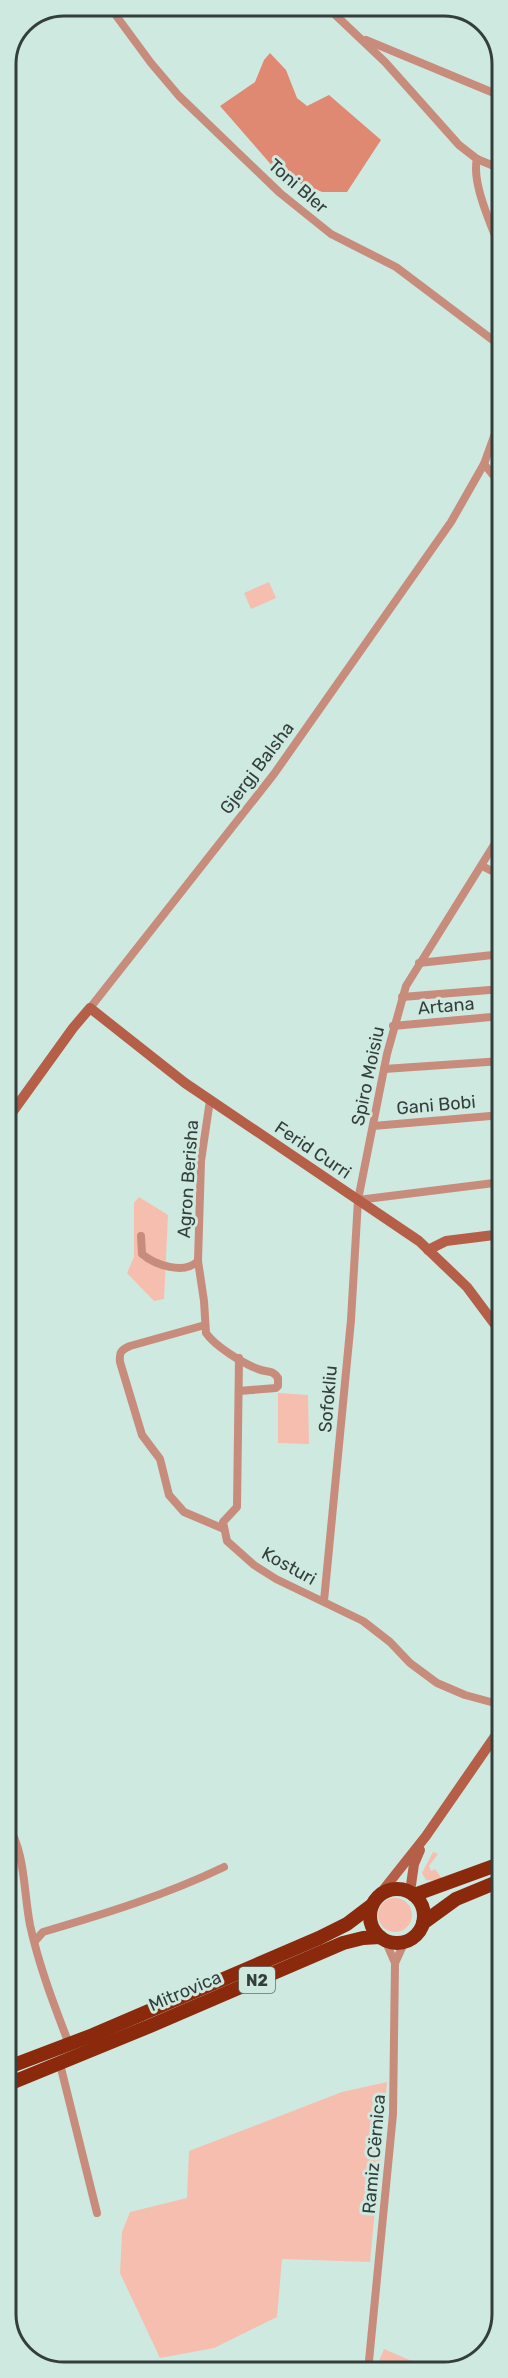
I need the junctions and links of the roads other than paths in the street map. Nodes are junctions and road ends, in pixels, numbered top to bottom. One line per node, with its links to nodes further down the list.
1 (117, 16): 8 (street, Toni Bler)
2 (338, 17): 3 (street)
3 (362, 39): 4 (street); 5 (street)
4 (492, 92)
5 (477, 159): 6 (street); 7 (street)
6 (492, 165)
7 (492, 230)
8 (492, 340)
9 (492, 442): 10 (street, Gjergj Balsha)
10 (484, 464): 11 (street); 19 (street, Gjergj Balsha)
11 (492, 474)
12 (492, 849): 13 (street, Spiro Moisiu)
13 (482, 866): 14 (street); 16 (street, Spiro Moisiu)
14 (492, 871)
15 (492, 955): 16 (street)
16 (419, 963): 18 (street, Spiro Moisiu)
17 (492, 990): 18 (street)
18 (402, 997): 21 (street, Spiro Moisiu)
19 (90, 1008): 24 (street, Ferid Curri); 25 (street, Gjergj Balsha)
20 (492, 1017): 21 (street, Artana)
21 (393, 1026): 23 (street, Spiro Moisiu)
22 (492, 1062): 23 (street)
23 (384, 1069): 27 (street, Spiro Moisiu)
24 (210, 1100): 29 (street, Ferid Curri); 33 (street, Agron Berisha)
25 (16, 1107)
26 (492, 1116): 27 (street, Gani Bobi)
27 (373, 1126): 29 (street, Spiro Moisiu)
28 (492, 1183): 29 (street)
29 (358, 1200): 32 (street, Ferid Curri); 39 (street, Sofokliu)
30 (492, 1235): 32 (street)
31 (141, 1236): 33 (street, Agron Berisha)
32 (428, 1250): 34 (street, Ferid Curri)
33 (198, 1260): 35 (street, Agron Berisha)
34 (492, 1321)
35 (205, 1325): 36 (street); 38 (street)
36 (239, 1358): 37 (street); 37 (street)
37 (239, 1391): 38 (street)
38 (224, 1529): 39 (street, Kosturi)
39 (324, 1601): 40 (street, Kosturi)
40 (492, 1702)
41 (492, 1740): 42 (street)
42 (426, 1836): 47 (street); 48 (street)
43 (16, 1842): 51 (street)
44 (492, 1866): 47 (highway)
45 (224, 1867): 51 (street)
46 (492, 1884): 49 (highway)
47 (412, 1893): 48 (highway); 49 (highway)
48 (376, 1900): 50 (highway); 54 (highway, Mitrovica / N2)
49 (423, 1923): 52 (highway)
50 (382, 1939): 52 (highway, N2); 53 (street); 56 (highway, Mitrovica / N2)
51 (34, 1941): 54 (street)
52 (405, 1941): 53 (street, Ramiz Cërnica)
53 (395, 1963): 59 (street, Ramiz Cërnica)
54 (69, 2044): 55 (highway, Mitrovica / N2)
55 (16, 2064)
56 (60, 2064): 57 (highway, Mitrovica / N2); 58 (street)
57 (16, 2081)
58 (97, 2213)
59 (369, 2362)

